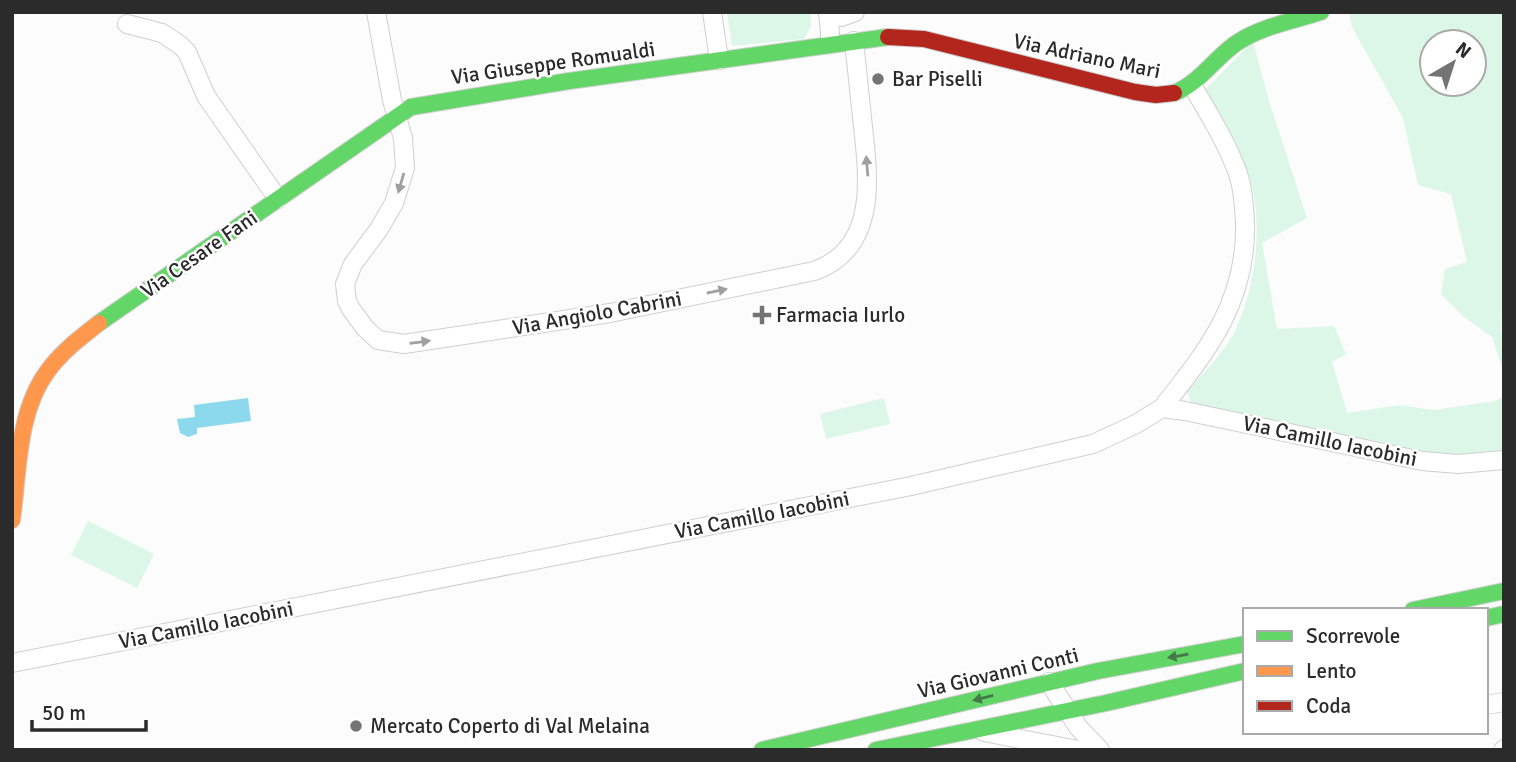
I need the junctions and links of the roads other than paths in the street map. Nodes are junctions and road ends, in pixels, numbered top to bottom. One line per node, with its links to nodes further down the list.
1 (376, 12): 11 (street)
2 (712, 12): 9 (street)
3 (857, 12): 5 (street); 7 (street, Via Angiolo Cabrini)
4 (1321, 12): 10 (street)
5 (828, 13): 8 (street)
6 (127, 24): 12 (street)
7 (859, 40): 8 (street, Via Adriano Mari); 10 (street, Via Adriano Mari); 11 (street, Via Angiolo Cabrini, one-way to 7)
8 (831, 44): 9 (street, Via Giuseppe Romualdi)
9 (719, 60): 11 (street, Via Giuseppe Romualdi)
10 (1192, 86): 13 (street)
11 (396, 116): 12 (street, Via Cesare Fani)
12 (278, 199): 15 (street, Via Cesare Fani)
13 (1162, 408): 14 (street, Via Camillo Iacobini); 19 (street, Via Camillo Iacobini)
14 (1504, 460)
15 (12, 520)
16 (1504, 591): 17 (street)
17 (1423, 608)
18 (1243, 644): 21 (street, Via Giovanni Conti, one-way to 21)
19 (12, 663)
20 (1243, 671): 22 (street)
21 (1049, 682): 22 (street); 24 (street, Via Giovanni Conti, one-way to 24)
22 (1066, 710): 23 (street); 27 (street)
23 (974, 730): 25 (street); 26 (street)
24 (762, 750)
25 (876, 750)
26 (1078, 750)
27 (1100, 750)

